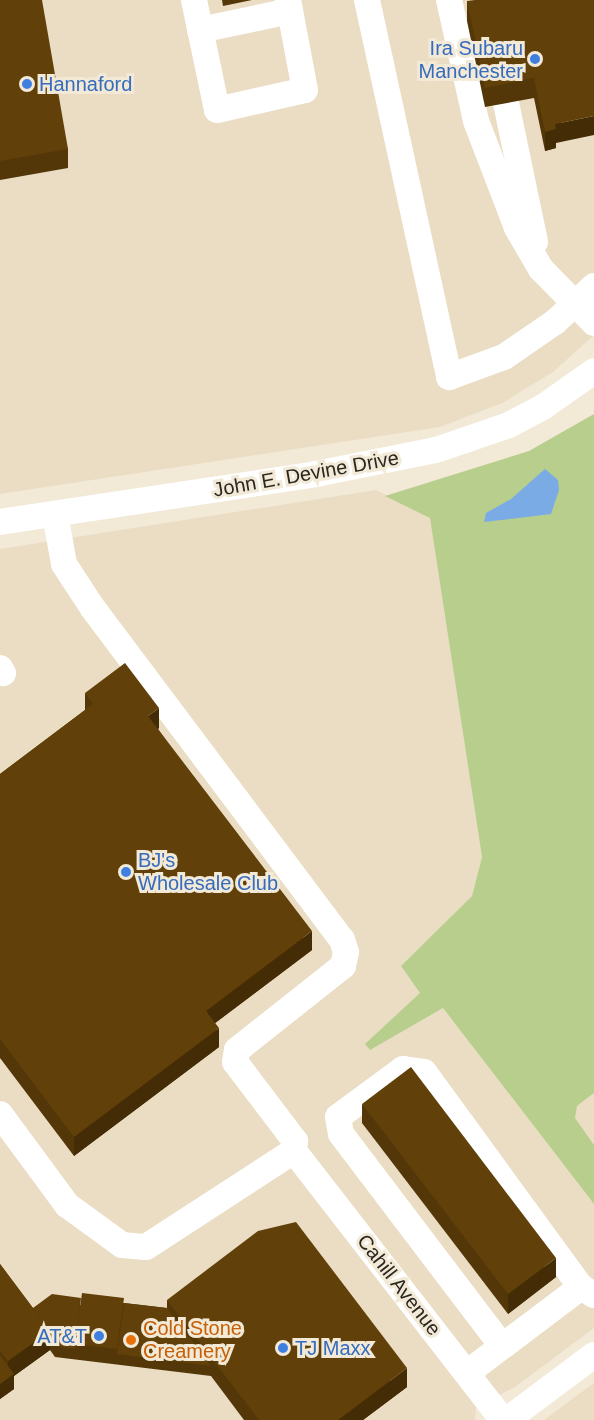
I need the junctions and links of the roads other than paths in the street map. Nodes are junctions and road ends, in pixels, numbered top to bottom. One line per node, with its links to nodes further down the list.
1 (194, 0): 5 (street)
2 (368, 0): 9 (street)
3 (449, 0): 7 (street)
4 (289, 5): 5 (street); 5 (street)
5 (200, 30)
6 (506, 103): 7 (street)
7 (541, 269): 9 (street)
8 (594, 286): 9 (street)
9 (574, 305): 10 (street)
10 (594, 323)
11 (594, 371): 12 (street, John E. Devine Drive)
12 (55, 514): 13 (street, John E. Devine Drive); 15 (street, Cahill Avenue)
13 (0, 522)
14 (0, 1114): 15 (street)
15 (294, 1151): 19 (street, Cahill Avenue)
16 (587, 1291): 17 (street); 17 (street)
17 (502, 1346): 19 (street)
18 (594, 1355): 20 (street)
19 (467, 1373): 20 (street, Cahill Avenue)
20 (505, 1420)

